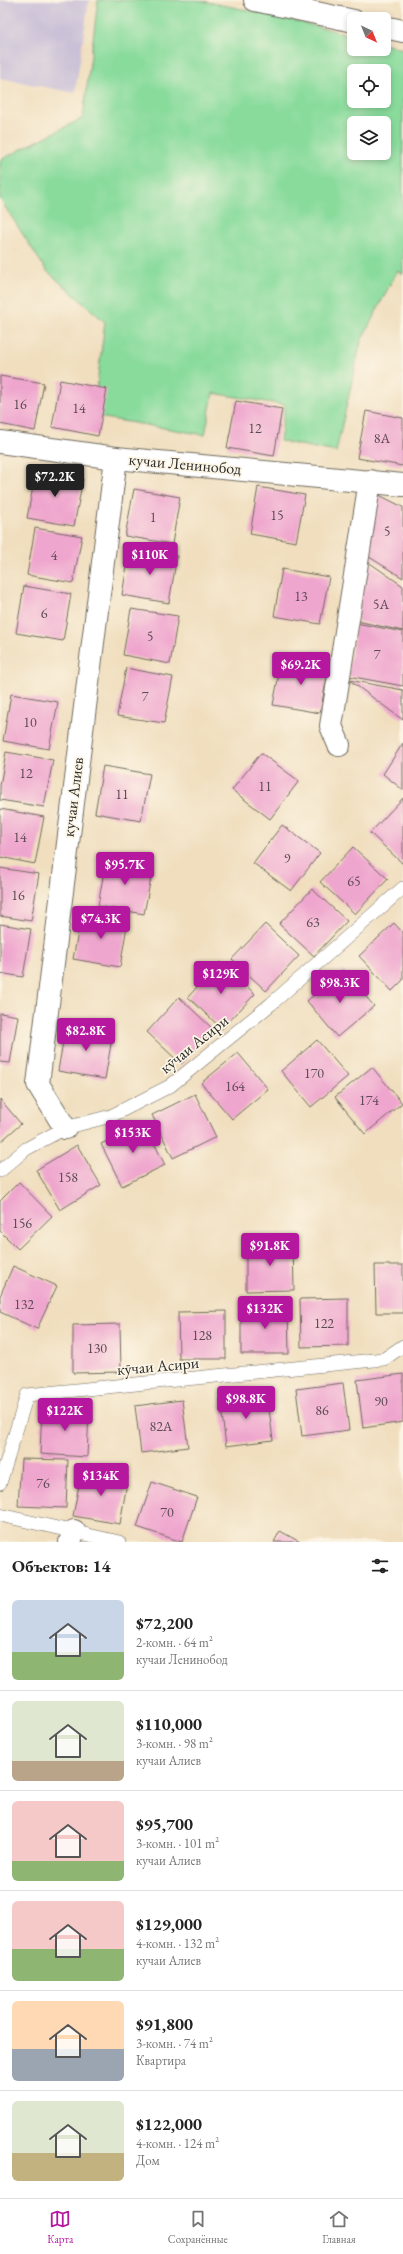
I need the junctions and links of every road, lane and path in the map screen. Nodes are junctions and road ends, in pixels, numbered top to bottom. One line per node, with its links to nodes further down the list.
1 (255, 0): 2 (street)
2 (347, 20)
3 (391, 28): 4 (street)
4 (403, 31)
5 (0, 442): 6 (street, кучаи Ленинобод)
6 (116, 458): 7 (street, кучаи Ленинобод); 11 (street, кучаи Алиев)
7 (370, 481): 8 (street, кучаи Ленинобод); 9 (street)
8 (403, 484)
9 (339, 745)
10 (403, 888): 11 (lane, кӯчаи Асири)
11 (65, 1128): 12 (lane, кӯчаи Асири)
12 (0, 1171)
13 (403, 1346): 14 (lane, кӯчаи Асири)
14 (0, 1483)
15 (0, 1515): 16 (lane)
16 (72, 1537): 17 (lane)
17 (120, 1542)

